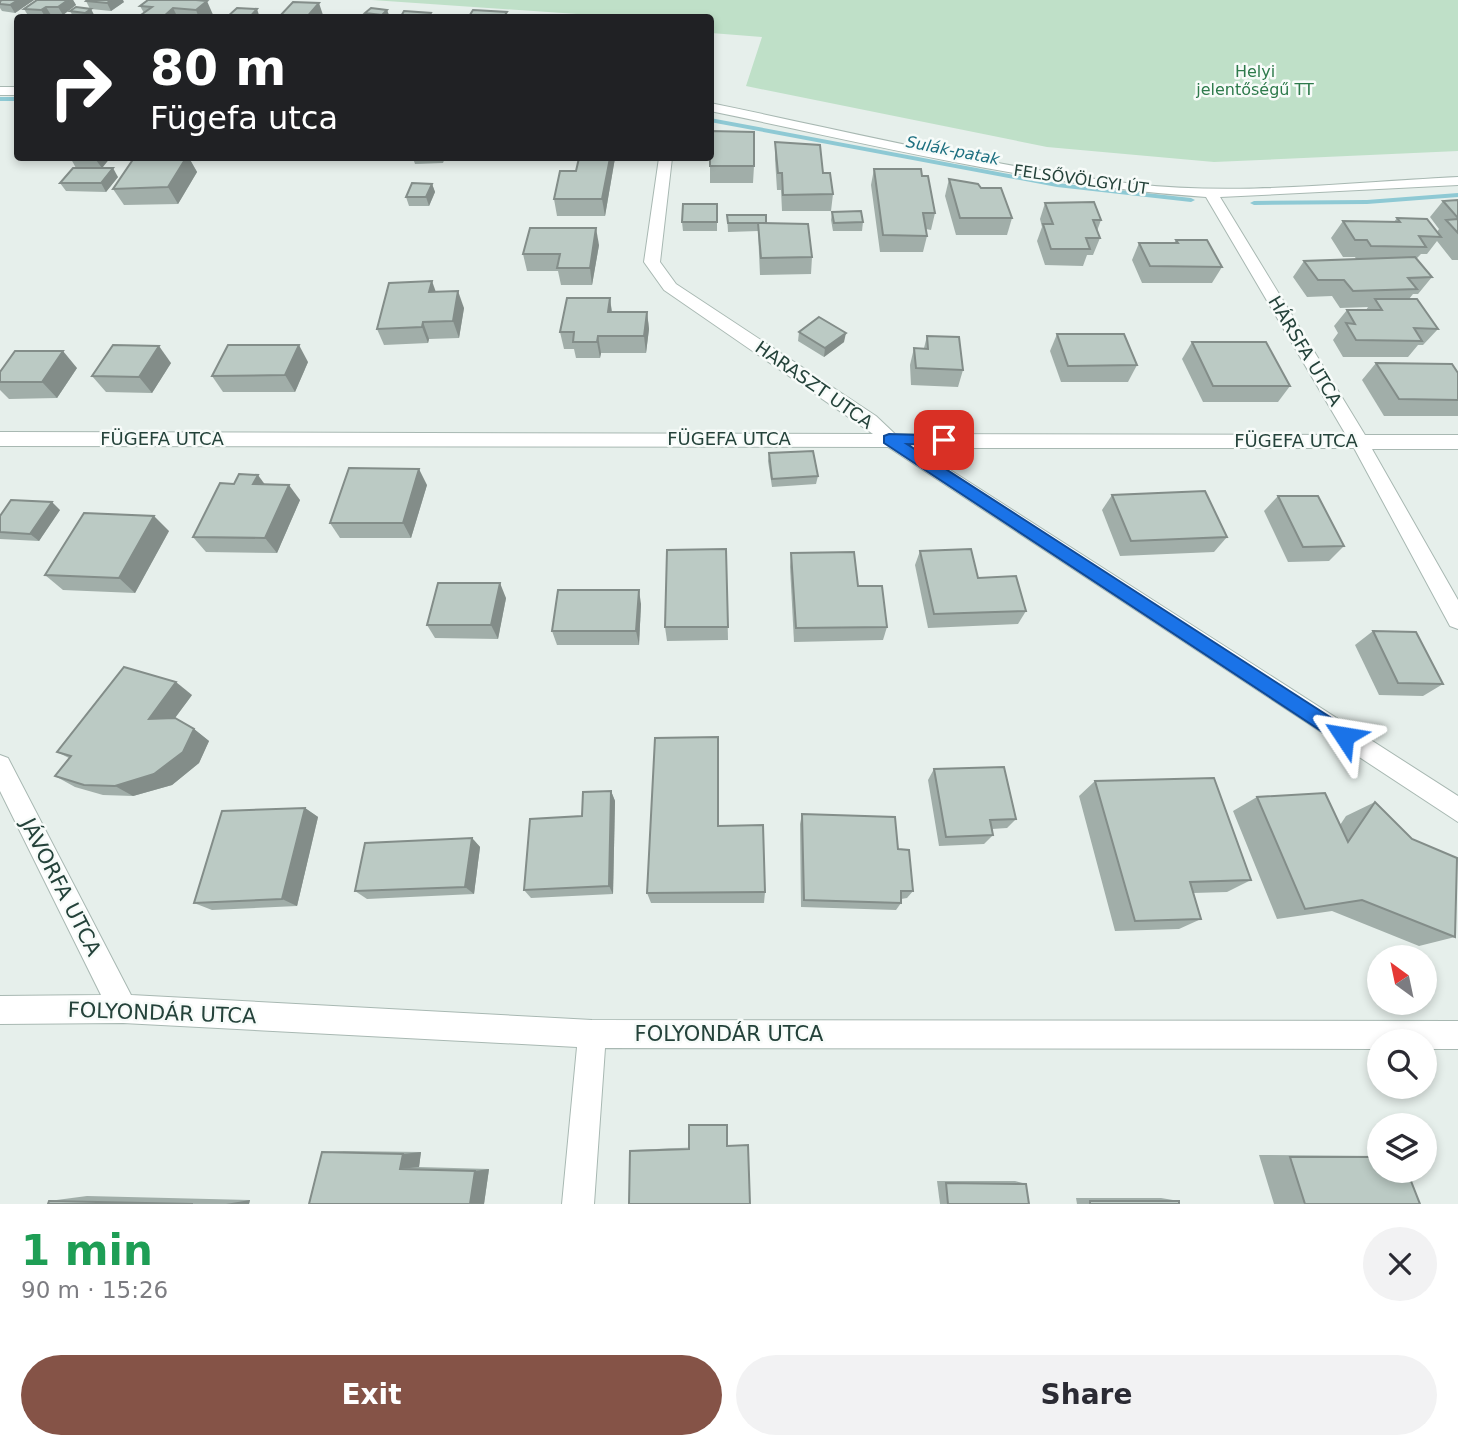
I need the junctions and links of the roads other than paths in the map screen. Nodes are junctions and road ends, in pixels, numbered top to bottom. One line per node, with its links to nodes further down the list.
1 (714, 108): 4 (street, FELSŐVÖLGYI ÚT)
2 (665, 161): 6 (street, HARASZT UTCA)
3 (1458, 181): 4 (street, FELSŐVÖLGYI ÚT)
4 (1211, 194): 7 (street, HÁRSFA UTCA)
5 (0, 439): 6 (street, FÜGEFA UTCA)
6 (889, 439): 7 (street, FÜGEFA UTCA); 11 (street, HARASZT UTCA)
7 (1359, 442): 8 (street, FÜGEFA UTCA); 9 (street, HÁRSFA UTCA)
8 (1458, 442)
9 (1458, 620)
10 (0, 766): 12 (street, JÁVORFA UTCA)
11 (1458, 810)
12 (123, 1009): 13 (street, FOLYONDÁR UTCA); 14 (street, FOLYONDÁR UTCA)
13 (0, 1010)
14 (592, 1034): 15 (street, FOLYONDÁR UTCA); 16 (street)
15 (1458, 1035)
16 (578, 1204)

